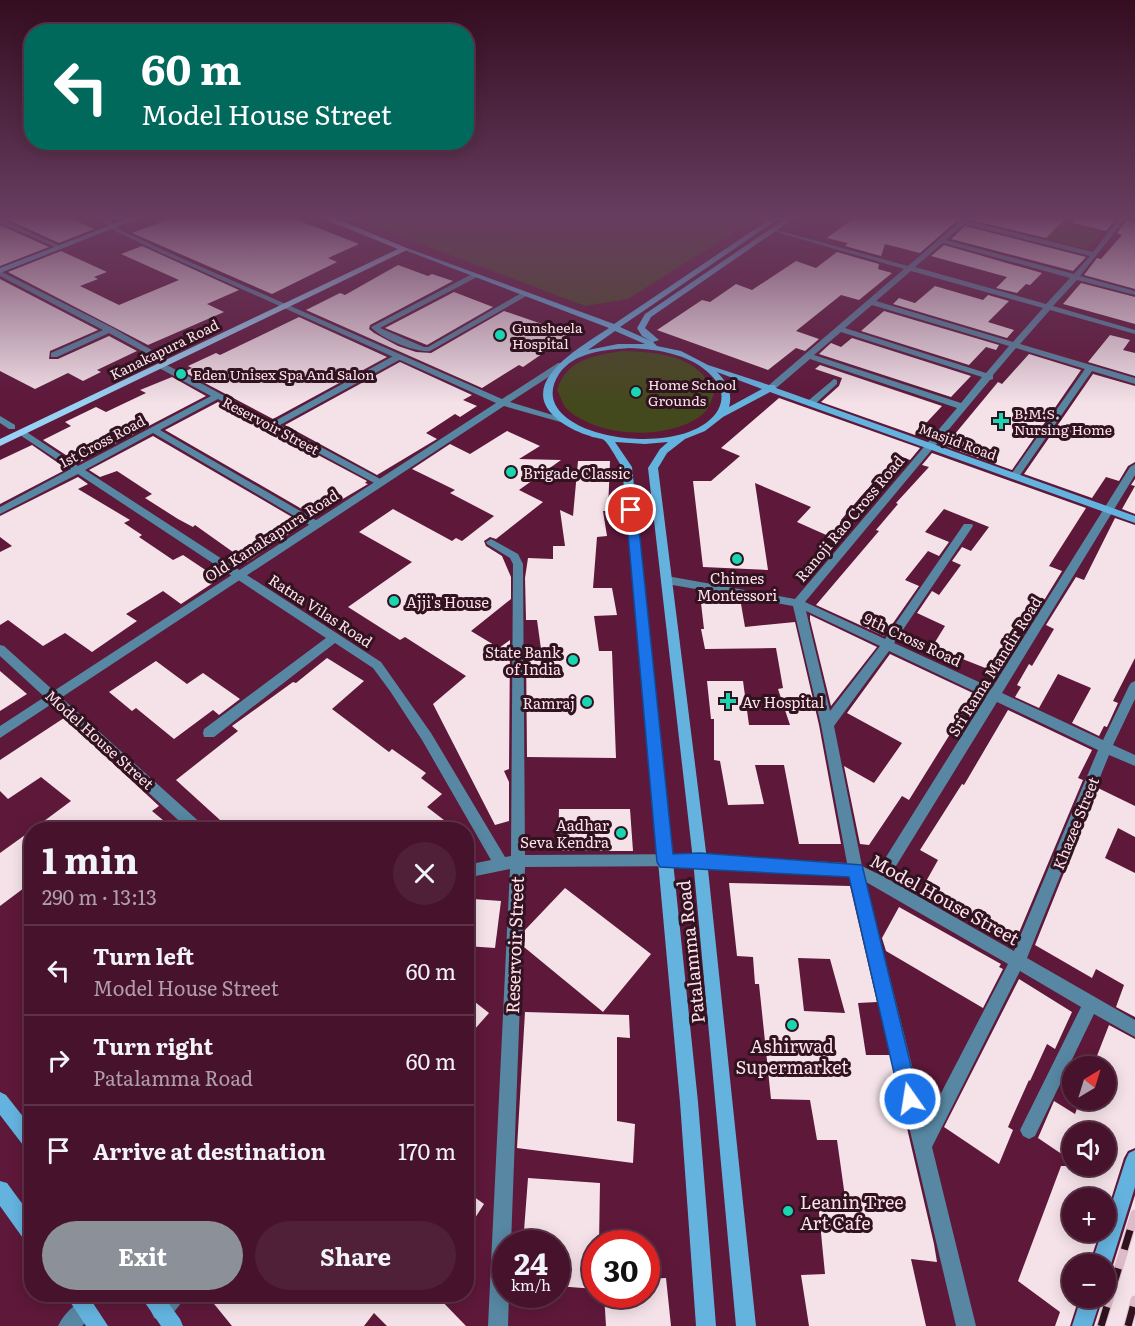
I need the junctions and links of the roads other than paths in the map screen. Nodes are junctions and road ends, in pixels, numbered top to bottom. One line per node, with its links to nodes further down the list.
1 (13, 279): 19 (street, Reservoir Street)
2 (223, 279): 15 (street)
3 (332, 279): 15 (main road, Kanakapura Road)
4 (467, 279): 13 (street)
5 (485, 279): 13 (main road)
6 (686, 279): 17 (main road)
7 (702, 279): 23 (main road)
8 (898, 279): 14 (street)
9 (948, 279): 16 (street)
10 (1074, 279): 16 (street, Ranoji Rao Cross Road)
11 (1083, 279): 12 (street)
12 (1135, 292)
13 (526, 294): 17 (main road)
14 (871, 302): 18 (street); 21 (street)
15 (279, 304): 26 (street); 28 (main road, Kanakapura Road)
16 (1048, 307): 20 (street); 21 (street, Ranoji Rao Cross Road)
17 (614, 327): 22 (main road); 27 (main road)
18 (840, 329): 25 (street); 32 (street)
19 (110, 330): 24 (street); 28 (street, Reservoir Street)
20 (1135, 332)
21 (1015, 345): 31 (street); 32 (street, Ranoji Rao Cross Road)
22 (661, 349): 23 (main road); 27 (main road)
23 (679, 353): 30 (main road, Masjid Road)
24 (54, 355)
25 (809, 356): 35 (street); 39 (street)
26 (398, 357): 38 (street); 43 (street)
27 (573, 357): 29 (main road)
28 (161, 361): 36 (street, Reservoir Street); 44 (main road, Kanakapura Road)
29 (561, 365): 38 (street, Old Kanakapura Road); 42 (main road)
30 (706, 366): 35 (main road, Masjid Road); 40 (main road)
31 (1091, 367): 33 (street); 53 (street)
32 (990, 377): 39 (street, Ranoji Rao Cross Road)
33 (1135, 381)
34 (834, 382): 37 (street)
35 (772, 387): 37 (main road, Masjid Road); 40 (main road)
36 (217, 396): 43 (street, Reservoir Street); 45 (street, 1st Cross Road)
37 (812, 402): 50 (main road, Masjid Road)
38 (503, 403): 42 (street); 54 (street, Old Kanakapura Road)
39 (964, 407): 50 (street, Ranoji Rao Cross Road)
40 (720, 415): 47 (main road)
41 (0, 419): 44 (street, Ratna Vilas Road)
42 (564, 420): 48 (main road)
43 (272, 426): 54 (street, Reservoir Street)
44 (17, 430): 46 (main road, Kanakapura Road); 49 (main road, Kanakapura Road); 52 (street, Ratna Vilas Road)
45 (154, 430): 52 (street, 1st Cross Road); 58 (street)
46 (0, 433)
47 (683, 436): 48 (main road); 62 (main road, Patalamma Road)
48 (607, 438): 77 (main road, Patalamma Road)
49 (0, 443)
50 (931, 446): 53 (main road, Masjid Road); 63 (street, Ranoji Rao Cross Road)
51 (1135, 467): 56 (street, Sri Rama Mandir Road)
52 (79, 469): 55 (street, 1st Cross Road); 61 (street, Ratna Vilas Road)
53 (1015, 476): 56 (main road, Masjid Road)
54 (381, 483): 58 (street, Old Kanakapura Road)
55 (0, 511)
56 (1109, 511): 57 (main road, Masjid Road); 68 (street, Sri Rama Mandir Road)
57 (1135, 520)
58 (317, 525): 61 (street, Old Kanakapura Road)
59 (968, 526): 65 (street)
60 (491, 542): 78 (street, Reservoir Street)
61 (239, 575): 64 (street, Ratna Vilas Road); 69 (street, Old Kanakapura Road)
62 (666, 580): 63 (street, 9th Cross Road); 76 (main road, Patalamma Road)
63 (798, 603): 65 (street, 9th Cross Road); 70 (street, Ranoji Rao Cross Road)
64 (335, 636): 72 (street); 78 (street, Ratna Vilas Road)
65 (887, 645): 68 (street, 9th Cross Road); 70 (street)
66 (0, 649): 69 (street, Model House Street)
67 (1135, 686): 73 (street, Khazee Street)
68 (995, 695): 73 (street, 9th Cross Road); 81 (street, Sri Rama Mandir Road)
69 (55, 697): 71 (street, Old Kanakapura Road); 75 (street, Model House Street)
70 (827, 725): 80 (street, Ranoji Rao Cross Road)
71 (0, 733)
72 (209, 733)
73 (1106, 747): 74 (street, 9th Cross Road); 82 (street, Khazee Street)
74 (1135, 761)
75 (190, 822)
76 (700, 860): 77 (street, Model House Street); 80 (street, Model House Street); 102 (main road, Patalamma Road)
77 (665, 862): 78 (street, Model House Street); 101 (main road, Patalamma Road)
78 (509, 863): 79 (street, Model House Street); 100 (street, Reservoir Street)
79 (474, 870)
80 (856, 870): 81 (street, Model House Street); 88 (street, Ranoji Rao Cross Road)
81 (879, 881): 82 (street, Model House Street)
82 (1017, 962): 83 (street, Model House Street); 88 (street, Khazee Street)
83 (1091, 1004): 84 (street, Model House Street); 86 (street)
84 (1135, 1029)
85 (0, 1101): 87 (main road)
86 (1029, 1130)
87 (24, 1132)
88 (922, 1148): 103 (street, Ranoji Rao Cross Road)
89 (1135, 1159): 92 (main road)
90 (0, 1190): 91 (main road)
91 (24, 1223)
92 (1104, 1254)
93 (80, 1302): 98 (street); 99 (main road)
94 (155, 1302): 97 (main road)
95 (173, 1302): 97 (street)
96 (1088, 1308): 104 (main road)
97 (167, 1318)
98 (68, 1326)
99 (98, 1326)
100 (498, 1326)
101 (706, 1326)
102 (746, 1326)
103 (966, 1326)
104 (1082, 1326)

